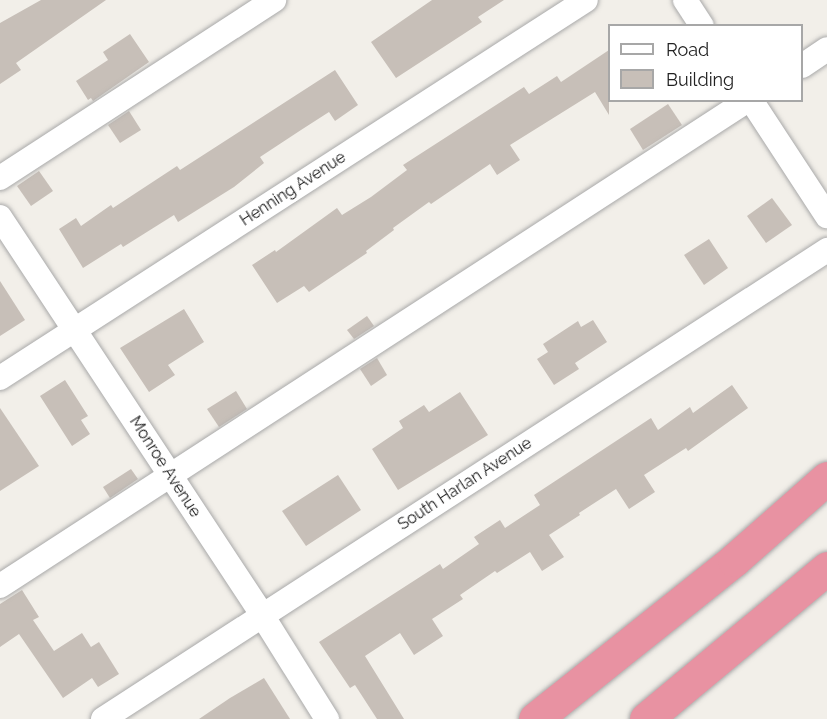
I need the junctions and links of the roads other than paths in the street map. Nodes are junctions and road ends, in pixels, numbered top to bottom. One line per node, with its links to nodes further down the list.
1 (274, 0): 9 (street)
2 (586, 0): 13 (street, Henning Avenue)
3 (685, 0): 4 (street)
4 (701, 24)
5 (827, 49): 6 (street)
6 (803, 65)
7 (747, 102): 15 (street)
8 (751, 102): 10 (street)
9 (0, 178)
10 (827, 216)
11 (0, 217): 13 (street, Monroe Avenue)
12 (827, 250): 19 (street, South Harlan Avenue)
13 (74, 330): 14 (street, Henning Avenue); 15 (street, Monroe Avenue)
14 (0, 378)
15 (171, 476): 18 (street); 19 (street, Monroe Avenue)
16 (827, 478): 22 (highway)
17 (827, 568): 23 (highway)
18 (0, 586)
19 (262, 615): 20 (street, South Harlan Avenue); 21 (street, Monroe Avenue)
20 (103, 719)
21 (327, 719)
22 (535, 719)
23 (646, 719)

